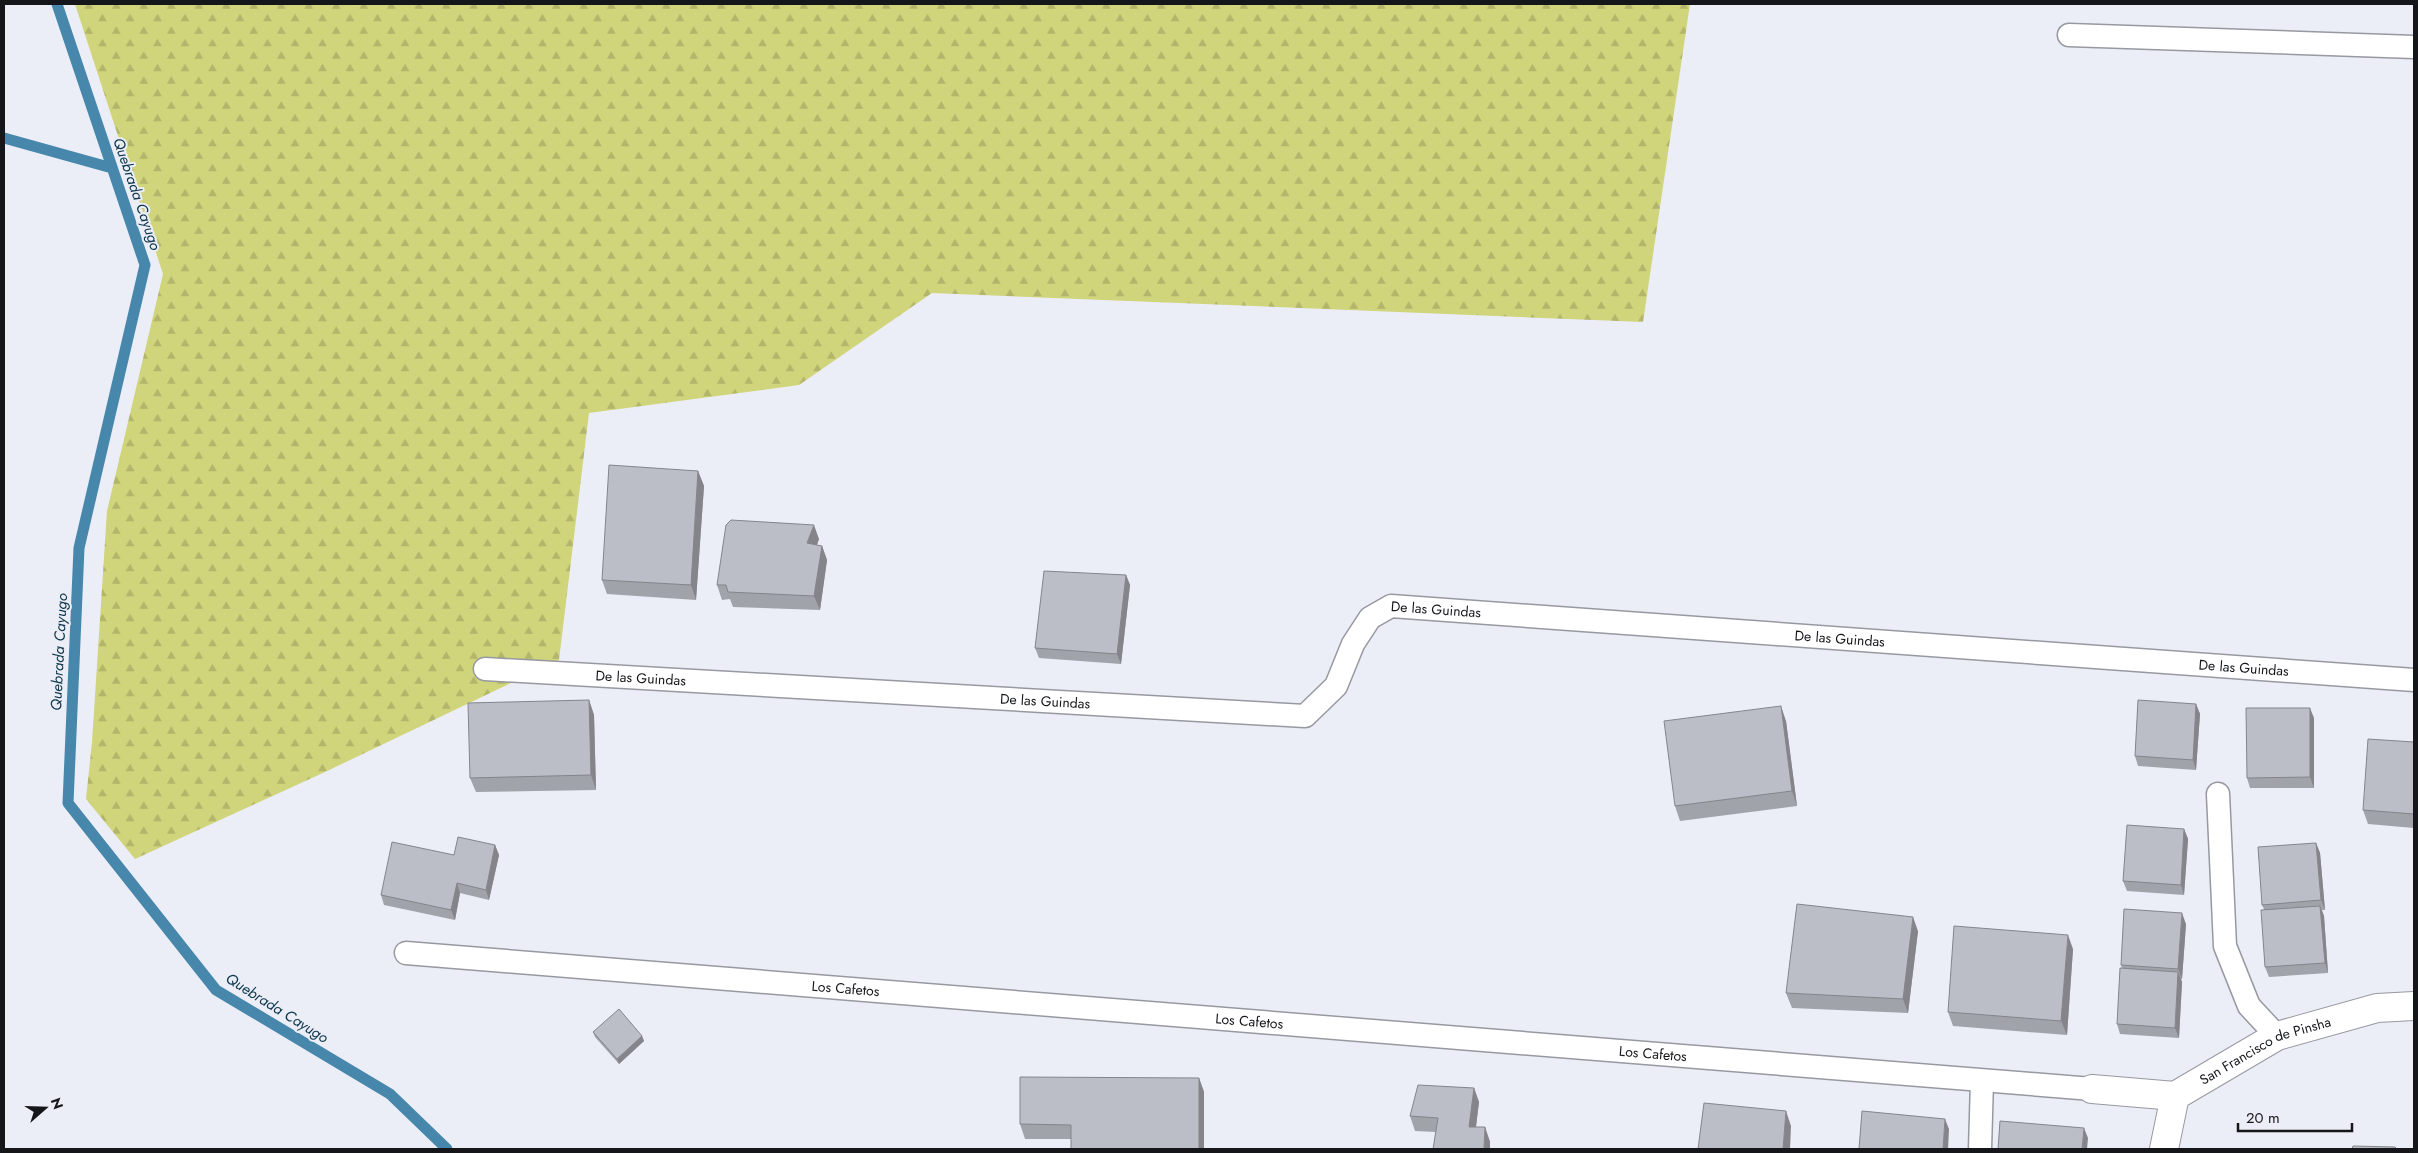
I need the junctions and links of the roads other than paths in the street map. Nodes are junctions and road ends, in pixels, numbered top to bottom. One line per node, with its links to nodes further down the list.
1 (2069, 35): 2 (lane)
2 (2414, 47)
3 (485, 669): 4 (lane, De las Guindas)
4 (2414, 680)
5 (2218, 794): 8 (lane)
6 (406, 952): 9 (lane, Los Cafetos)
7 (2414, 1006): 8 (street, San Francisco de Pinsha)
8 (2277, 1036): 11 (street, San Francisco de Pinsha)
9 (1982, 1080): 10 (lane, Los Cafetos); 12 (lane)
10 (2092, 1089): 11 (street)
11 (2176, 1096): 13 (street)
12 (1980, 1149)
13 (2164, 1149)

